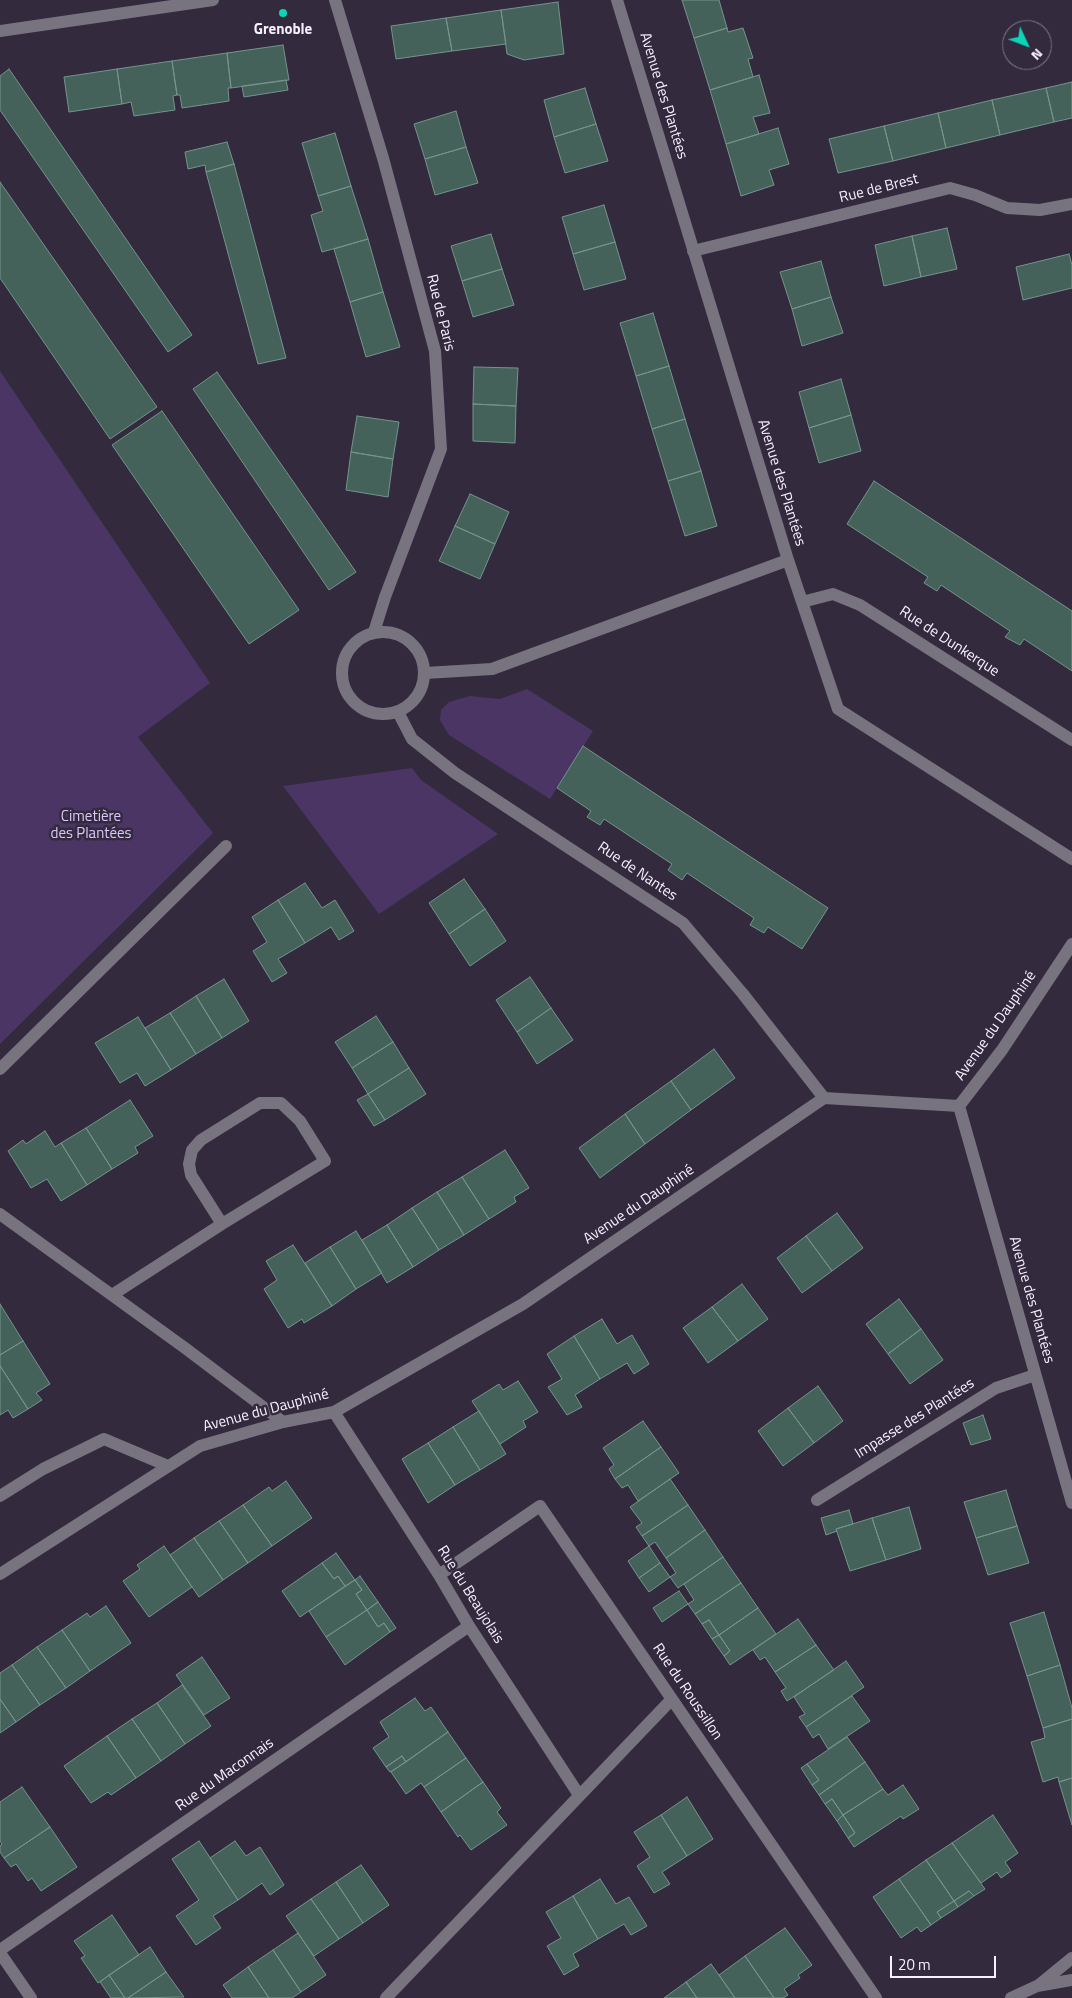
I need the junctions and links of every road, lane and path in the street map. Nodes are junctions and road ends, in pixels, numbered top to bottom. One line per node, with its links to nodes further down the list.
1 (213, 0): 4 (street)
2 (335, 0): 9 (street, Rue de Paris)
3 (617, 0): 6 (street, Avenue des Plantées)
4 (0, 31)
5 (1072, 204): 6 (street, Rue de Brest)
6 (693, 250): 7 (street, Avenue des Plantées)
7 (788, 560): 8 (street, Avenue des Plantées); 10 (street)
8 (802, 602): 12 (street, Rue de Dunkerque); 14 (street, Avenue des Plantées)
9 (374, 632): 10 (street); 11 (street)
10 (424, 673): 11 (street)
11 (398, 712): 17 (street, Rue de Nantes)
12 (1072, 740)
13 (226, 846): 16 (street)
14 (1072, 859)
15 (1072, 944): 18 (street, Avenue du Dauphiné)
16 (0, 1069)
17 (824, 1098): 18 (street); 23 (street, Avenue du Dauphiné)
18 (959, 1106): 22 (street, Avenue des Plantées)
19 (0, 1214): 21 (street)
20 (222, 1224): 20 (street); 21 (street)
21 (112, 1295): 24 (street)
22 (1036, 1375): 27 (street, Impasse des Plantées); 28 (street, Avenue des Plantées)
23 (334, 1412): 24 (street, Avenue du Dauphiné); 30 (street, Rue du Beaujolais)
24 (283, 1422): 25 (street, Avenue du Dauphiné)
25 (168, 1466): 26 (street); 29 (street, Avenue du Dauphiné)
26 (0, 1496)
27 (817, 1500)
28 (1072, 1503)
29 (0, 1574)
30 (439, 1575): 31 (street, Rue du Beaujolais); 32 (street, Rue du Roussillon)
31 (469, 1626): 33 (street, Rue du Beaujolais); 34 (street, Rue du Maconnais)
32 (672, 1699): 33 (street); 40 (street, Rue du Roussillon)
33 (579, 1795): 39 (street)
34 (0, 1952): 38 (street)
35 (1072, 1958): 37 (street)
36 (1072, 1980): 37 (street)
37 (1037, 1986): 41 (street)
38 (31, 1998)
39 (386, 1998)
40 (876, 1998)
41 (1012, 1998)

